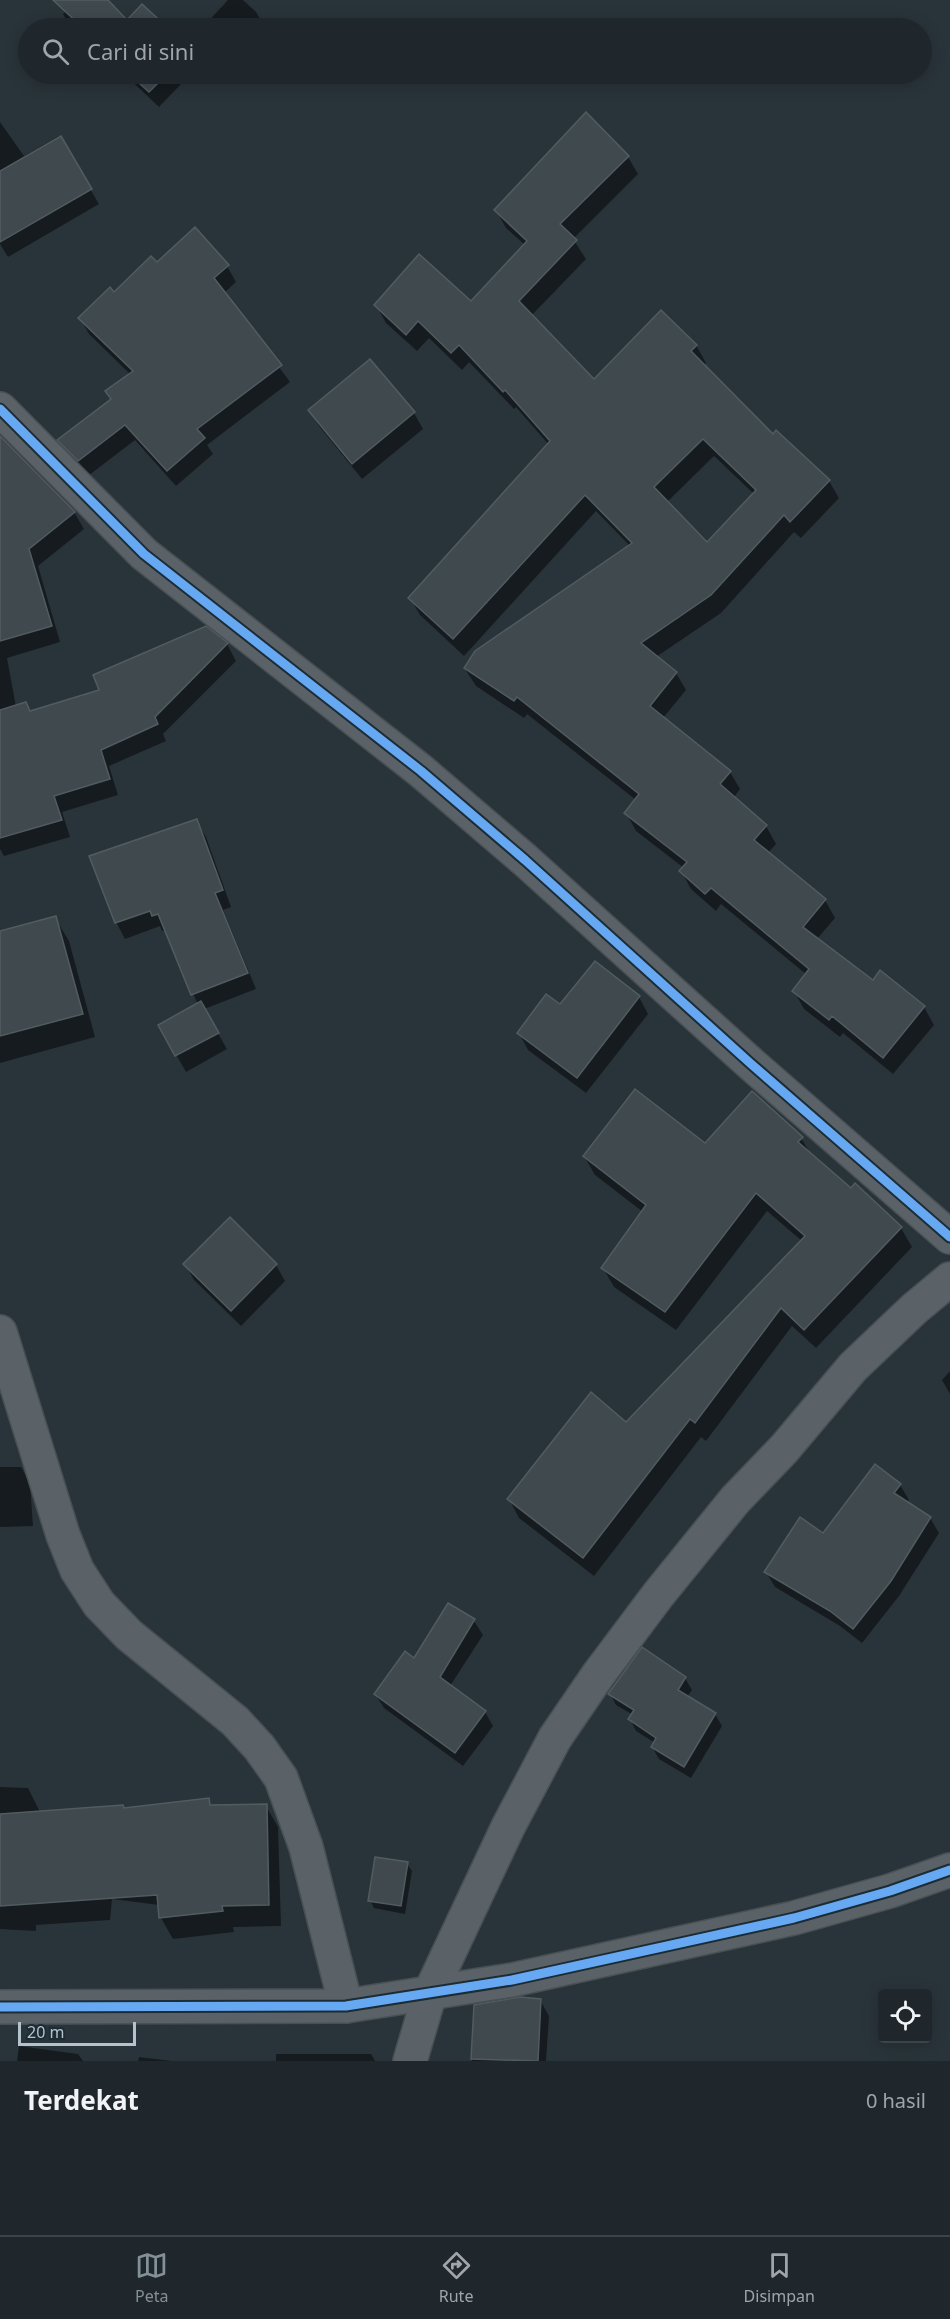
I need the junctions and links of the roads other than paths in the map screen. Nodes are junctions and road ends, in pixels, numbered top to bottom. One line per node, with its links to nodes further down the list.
1 (0, 409): 2 (street)
2 (950, 1237)
3 (950, 1279): 6 (street)
4 (0, 1332): 7 (street)
5 (950, 1870): 6 (street)
6 (430, 1994): 7 (street); 9 (street)
7 (346, 2006): 8 (street)
8 (0, 2007)
9 (410, 2061)

